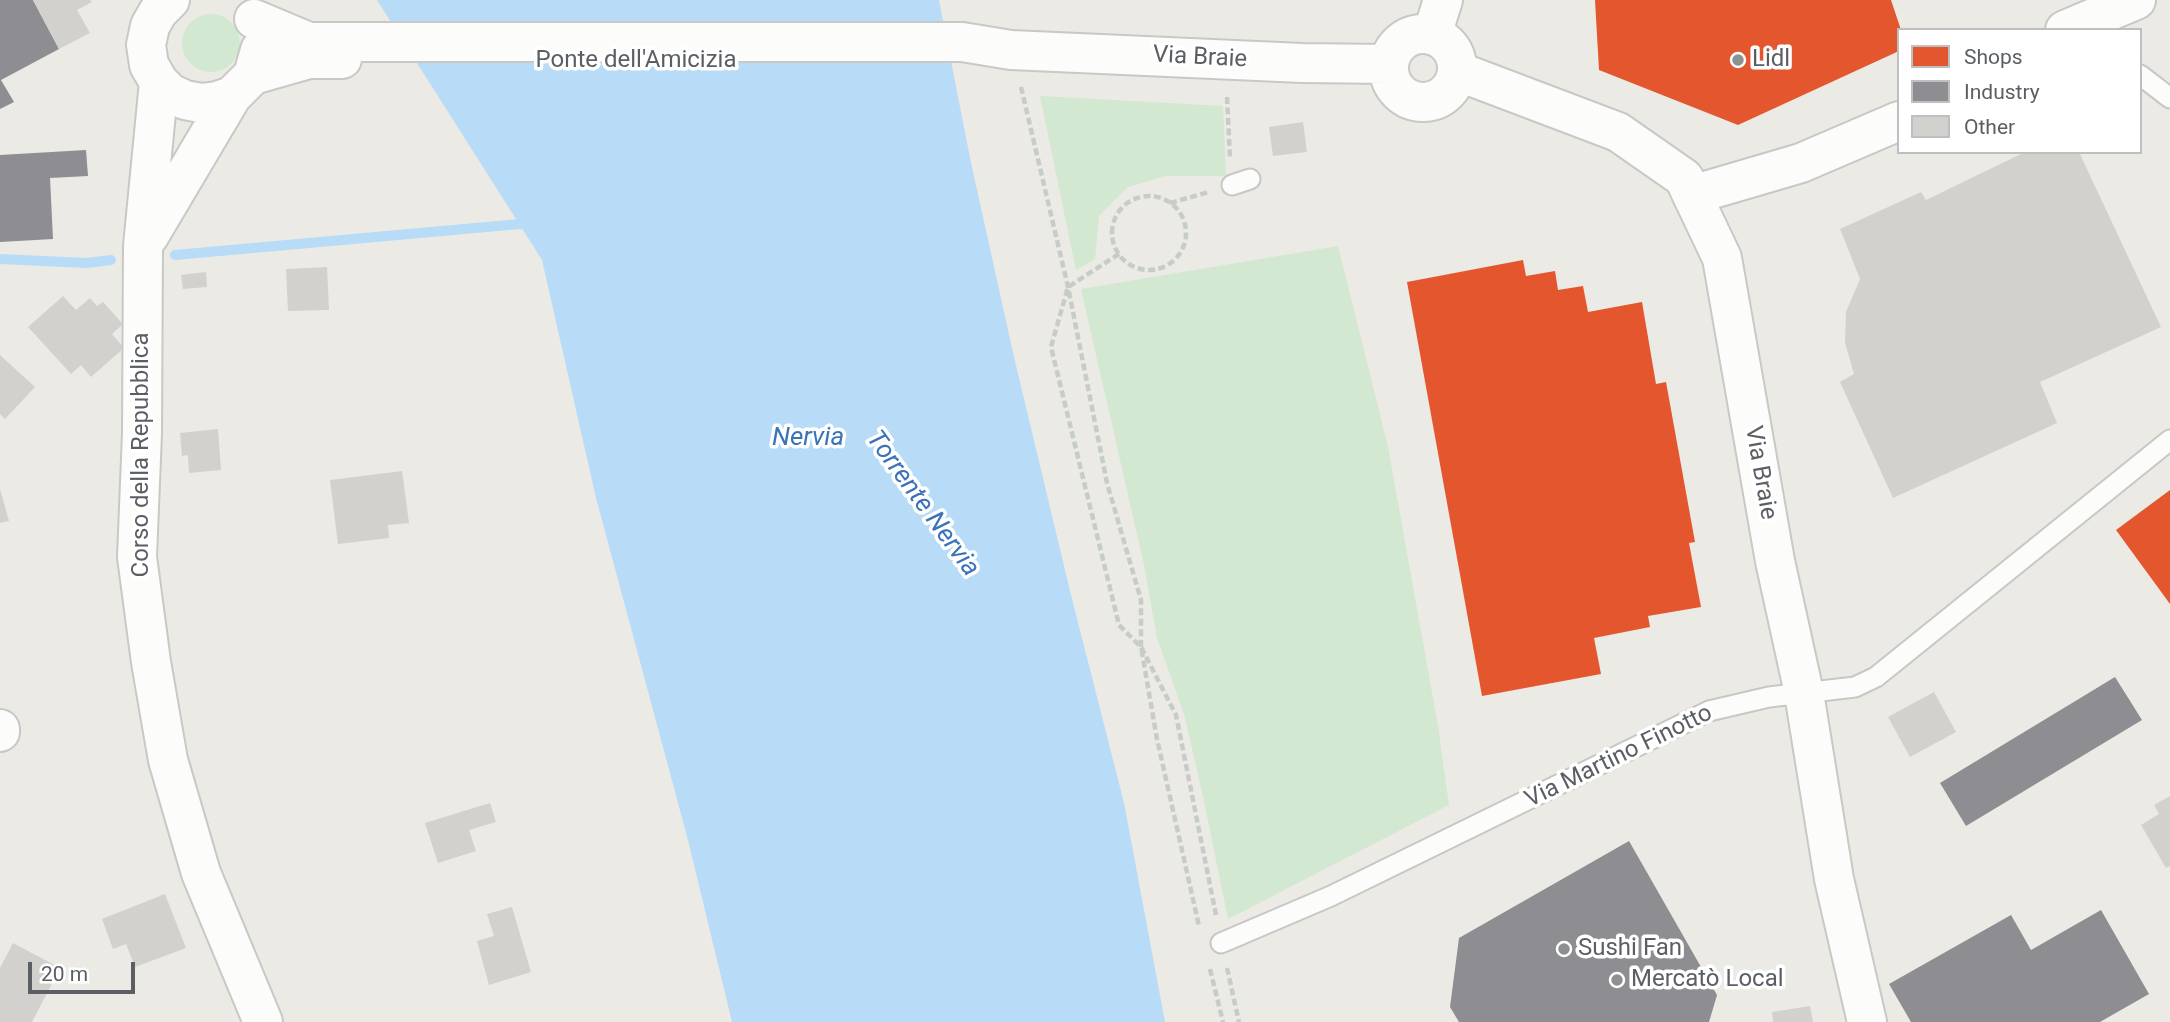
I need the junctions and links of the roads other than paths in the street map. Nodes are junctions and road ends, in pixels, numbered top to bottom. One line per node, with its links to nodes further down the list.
1 (2136, 0): 5 (street)
2 (155, 9): 11 (street)
3 (246, 10): 6 (street); 12 (street)
4 (1437, 18): 8 (street); 9 (street)
5 (2072, 21)
6 (309, 51): 7 (street, Ponte dell'Amicizia); 12 (street)
7 (1015, 64): 8 (street, Via Braie)
8 (1389, 64): 9 (street)
9 (1457, 71): 15 (street, Via Braie)
10 (2142, 77): 13 (lane)
11 (159, 82): 12 (street); 16 (street, Corso della Repubblica)
12 (243, 85): 16 (street)
13 (2170, 99)
14 (1897, 122): 15 (street)
15 (1692, 195): 18 (street, Via Braie)
16 (143, 246): 20 (street, Corso della Repubblica)
17 (2170, 440): 18 (lane, Via Martino Finotto)
18 (1804, 693): 19 (lane, Via Martino Finotto); 21 (street, Via Braie)
19 (1221, 943)
20 (263, 1022)
21 (1867, 1022)

